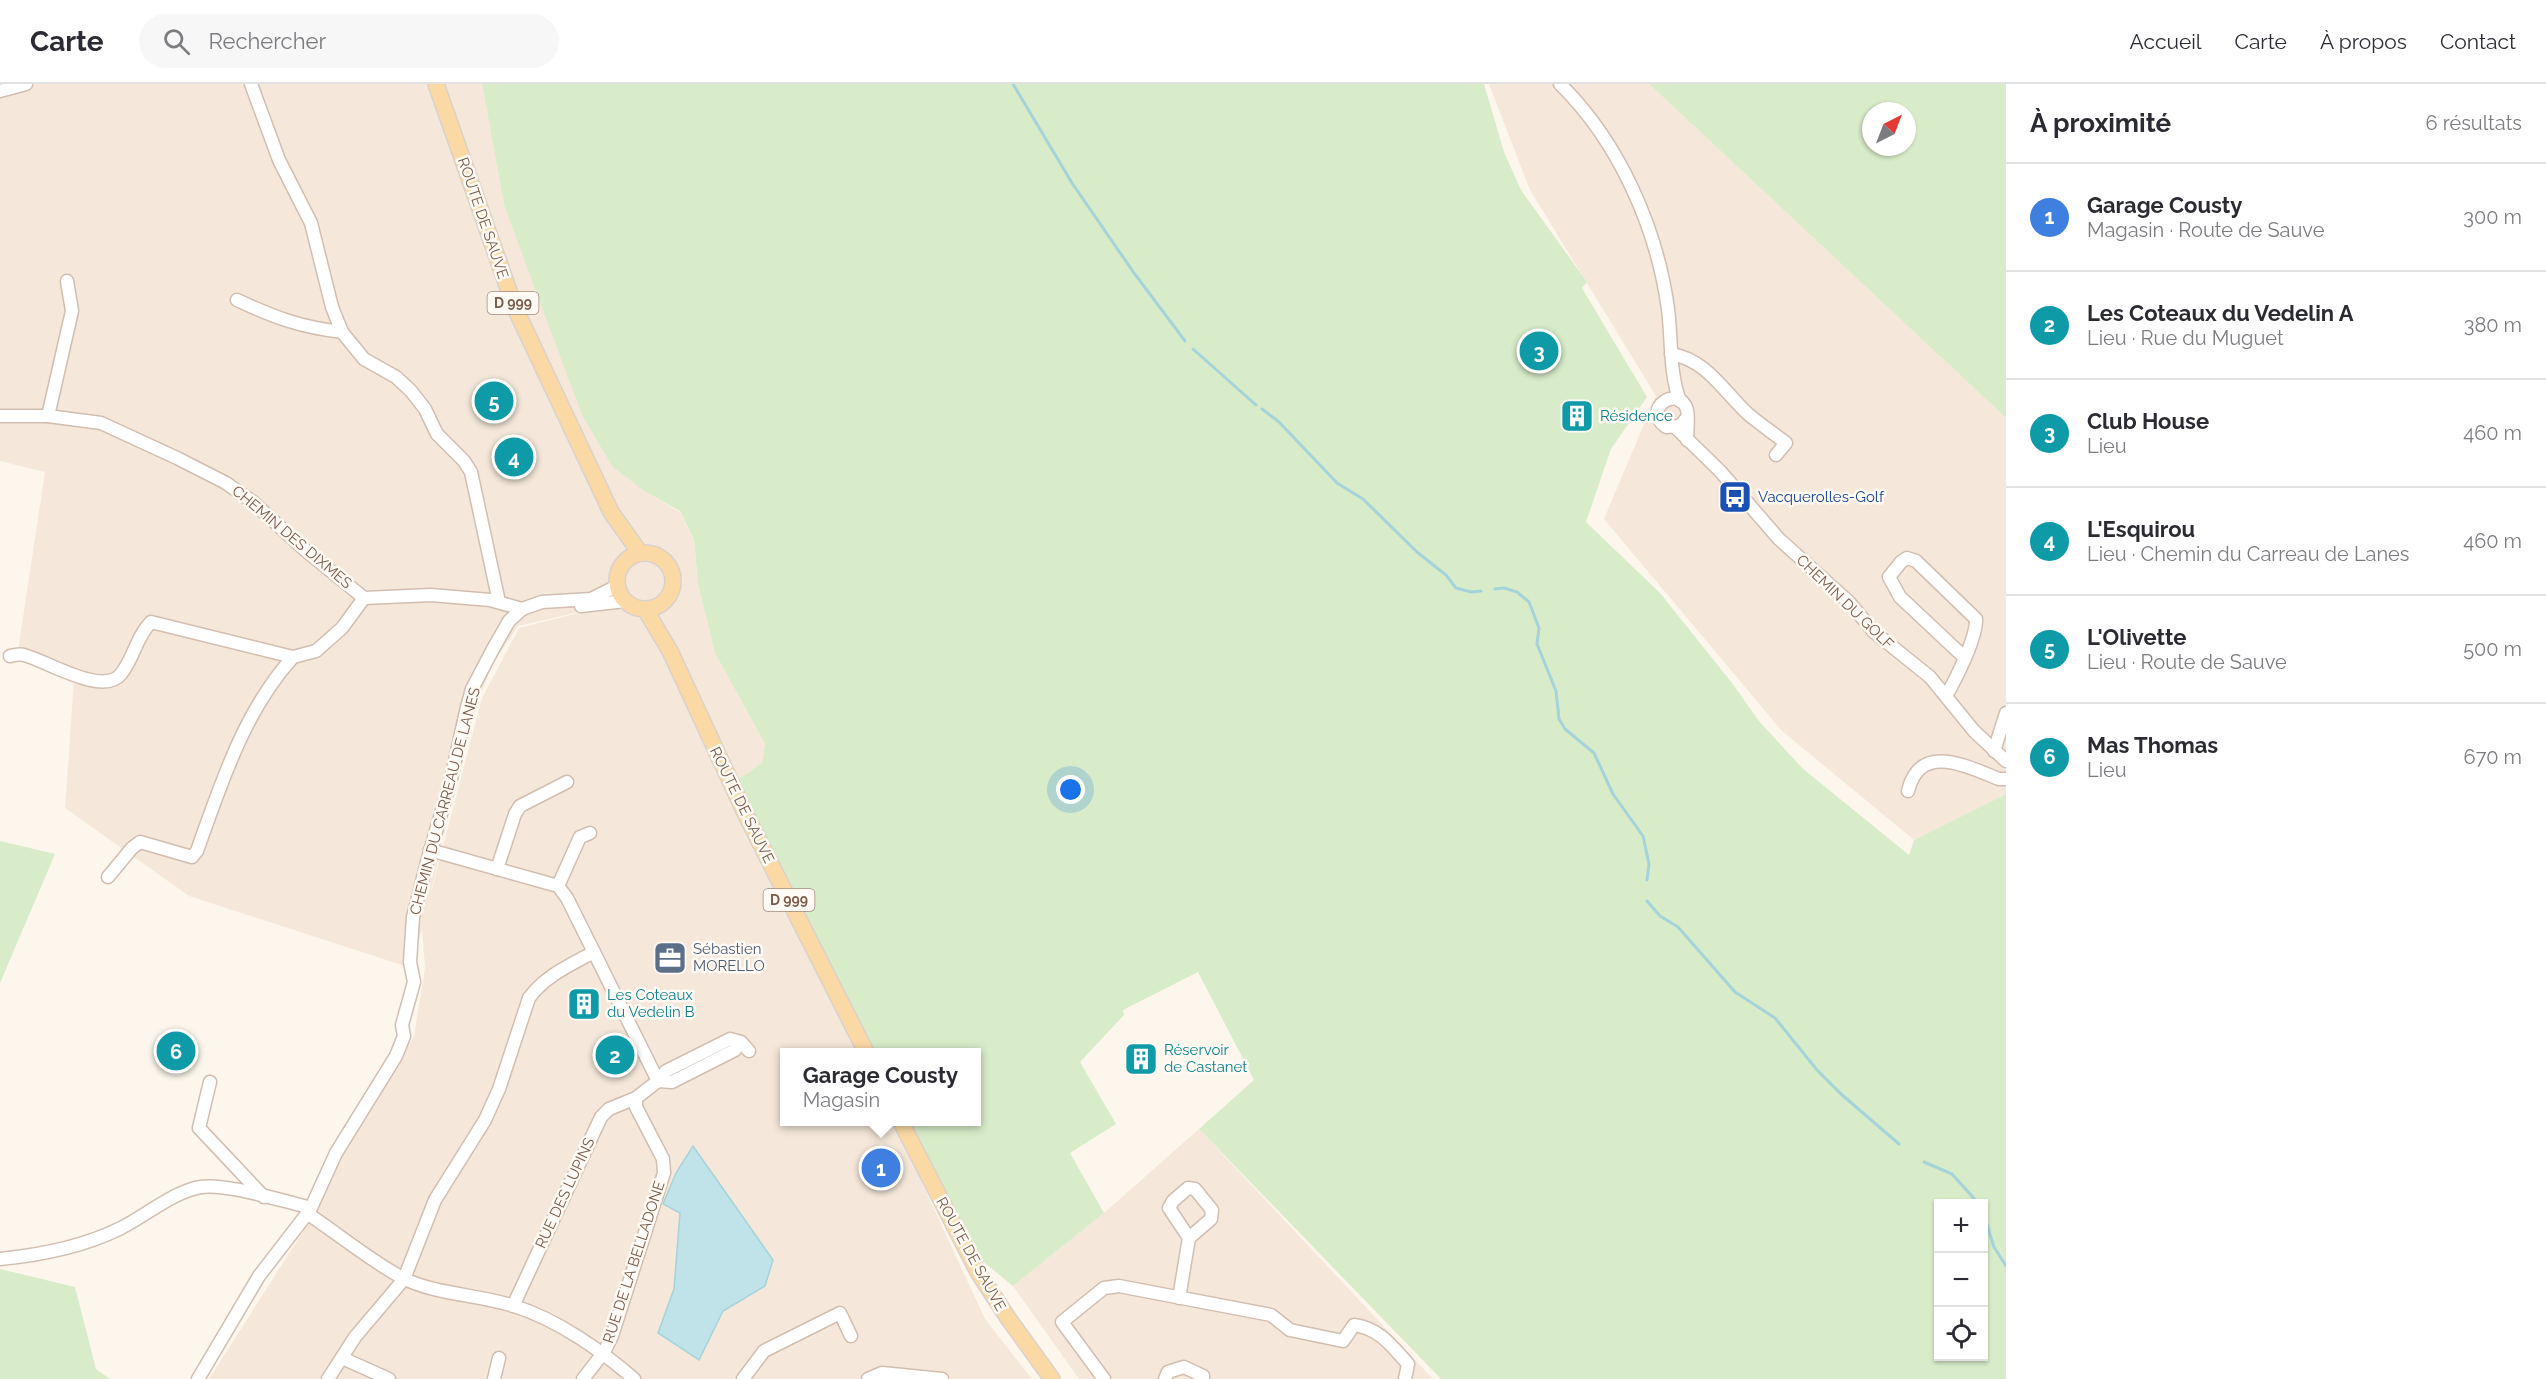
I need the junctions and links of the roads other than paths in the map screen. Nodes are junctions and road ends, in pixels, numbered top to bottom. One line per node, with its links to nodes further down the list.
1 (26, 84): 5 (street)
2 (251, 84): 8 (street)
3 (436, 84): 17 (main road, ROUTE DE SAUVE / D 999)
4 (1560, 84): 9 (street)
5 (0, 91)
6 (67, 281): 12 (street)
7 (237, 300): 8 (street)
8 (342, 332): 23 (street)
9 (1671, 354): 10 (street); 16 (street)
10 (1675, 400): 13 (street); 14 (street)
11 (0, 416): 12 (street, CHEMIN DES DIXMES)
12 (48, 416): 21 (street, CHEMIN DES DIXMES)
13 (1686, 419): 14 (street); 15 (street)
14 (1676, 428): 15 (street, CHEMIN DU GOLF)
15 (1687, 440): 32 (street, CHEMIN DU GOLF)
16 (1776, 455)
17 (611, 512): 18 (main road, ROUTE DE SAUVE / D 999); 19 (main road, ROUTE DE SAUVE / D 999)
18 (640, 553): 19 (main road); 25 (main road)
19 (621, 566): 20 (main road)
20 (617, 586): 22 (main road); 24 (street, CHEMIN DES DIXMES)
21 (364, 598): 23 (street, CHEMIN DES DIXMES); 30 (street)
22 (625, 601): 24 (street, CHEMIN DES DIXMES); 27 (main road)
23 (499, 602): 26 (street, CHEMIN DES DIXMES)
24 (556, 603): 26 (street, CHEMIN DES DIXMES)
25 (662, 603): 27 (main road); 28 (main road, ROUTE DE SAUVE / D 999)
26 (522, 609): 40 (street, CHEMIN DU CARREAU DE LANES)
27 (645, 609): 28 (main road, ROUTE DE SAUVE / D 999)
28 (670, 651): 45 (main road, ROUTE DE SAUVE / D 999)
29 (10, 656): 30 (street)
30 (292, 657): 42 (street)
31 (1964, 657): 31 (street); 32 (street)
32 (1946, 696): 34 (street, CHEMIN DU GOLF)
33 (2006, 713): 34 (street)
34 (1994, 751): 35 (street, CHEMIN DU GOLF)
35 (2006, 761)
36 (2006, 779): 38 (street)
37 (567, 782): 41 (street)
38 (1908, 791)
39 (590, 833): 43 (street)
40 (430, 850): 41 (street); 52 (street, CHEMIN DU CARREAU DE LANES)
41 (497, 869): 43 (street)
42 (108, 877)
43 (558, 886): 44 (street)
44 (594, 952): 47 (street); 55 (street)
45 (863, 1048)
46 (749, 1051): 47 (street)
47 (658, 1081): 49 (street)
48 (210, 1082): 51 (street)
49 (636, 1098): 57 (street, RUE DES LUPINS); 59 (street, RUE DE LA BELLADONE)
50 (903, 1126): 71 (main road, ROUTE DE SAUVE)
51 (265, 1197): 52 (street); 54 (street)
52 (309, 1212): 55 (street); 63 (street, CHEMIN DU CARREAU DE LANES)
53 (1189, 1238): 56 (street)
54 (0, 1260)
55 (404, 1279): 57 (street); 60 (street)
56 (1179, 1298): 72 (street); 75 (street)
57 (513, 1306): 59 (street)
58 (851, 1336): 69 (street)
59 (604, 1352): 67 (street, RUE DE LA BELLADONE); 68 (street)
60 (342, 1358): 64 (street); 65 (street)
61 (500, 1358): 66 (street)
62 (936, 1378): 70 (street)
63 (198, 1379)
64 (328, 1379)
65 (389, 1379)
66 (494, 1379)
67 (583, 1379)
68 (634, 1379)
69 (743, 1379)
70 (867, 1379)
71 (1052, 1379)
72 (1104, 1379)
73 (1165, 1379): 74 (street)
74 (1203, 1379)
75 (1405, 1379)

